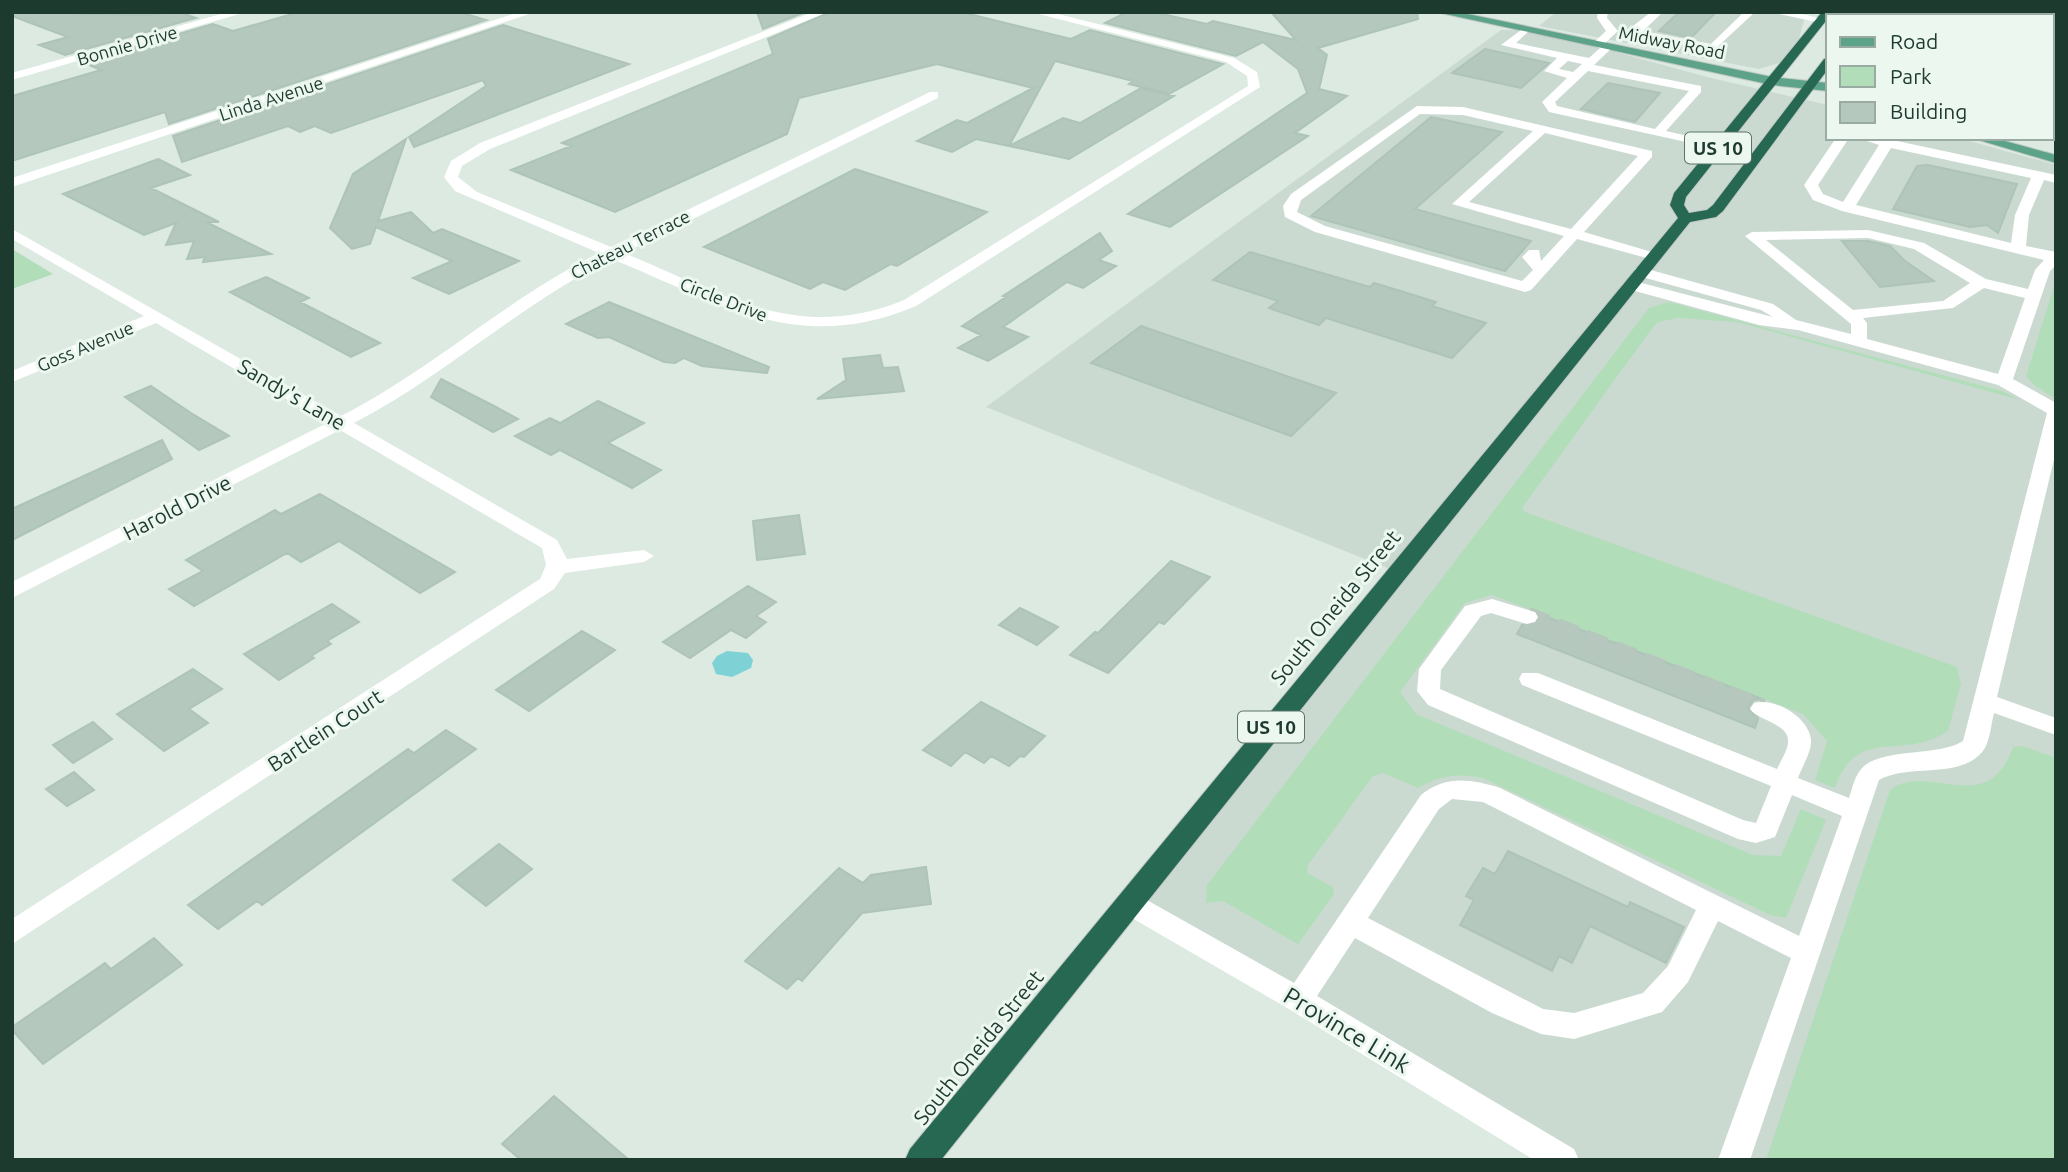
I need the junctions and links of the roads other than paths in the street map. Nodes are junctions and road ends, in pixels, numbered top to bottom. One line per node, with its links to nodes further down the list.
1 (241, 12): 16 (street, Bonnie Drive)
2 (530, 12): 35 (street, Linda Avenue)
3 (823, 12): 41 (street, Circle Drive)
4 (1037, 12): 41 (street, Circle Drive)
5 (1441, 12): 11 (main road, Midway Road)
6 (1603, 12): 12 (street)
7 (1749, 12): 9 (street)
8 (1775, 12): 10 (street)
9 (1656, 14)
10 (1825, 16): 17 (highway, US 10)
11 (1525, 30): 12 (main road, Midway Road); 13 (street)
12 (1602, 46): 15 (street); 17 (main road, Midway Road)
13 (1566, 57): 15 (street); 15 (street)
14 (1826, 64): 19 (highway, US 10)
15 (1580, 72): 23 (street); 23 (street)
16 (12, 77)
17 (1772, 81): 19 (main road, Midway Road); 29 (highway, US 10)
18 (1826, 87): 19 (main road, Midway Road)
19 (1808, 88): 21 (main road, Midway Road); 37 (highway, US 10)
20 (934, 95): 41 (street, Chateau Terrace)
21 (1826, 98)
22 (1542, 129): 31 (street); 39 (street); 44 (street)
23 (1662, 134): 29 (street); 31 (street)
24 (1842, 140): 36 (street)
25 (1873, 140): 28 (street)
26 (1985, 140): 32 (main road)
27 (2033, 140): 30 (main road)
28 (1887, 143): 33 (street); 36 (street)
29 (1718, 147): 37 (highway, US 10)
30 (2056, 147)
31 (1647, 154): 39 (street)
32 (2056, 159)
33 (2039, 175): 34 (street); 40 (street)
34 (2056, 178)
35 (12, 183)
36 (1847, 208): 40 (street)
37 (1685, 218): 42 (highway, South Oneida Street / US 10)
38 (12, 233): 49 (street, Sandy's Lane)
39 (1570, 238): 42 (street); 44 (street); 44 (street)
40 (2018, 248): 43 (street)
41 (609, 253): 54 (street, Chateau Terrace)
42 (1654, 255): 45 (highway, South Oneida Street / US 10)
43 (2055, 257): 47 (street)
44 (1541, 270)
45 (1635, 279): 50 (street); 65 (highway, South Oneida Street / US 10)
46 (1981, 283): 47 (street); 48 (street); 48 (street)
47 (2034, 295): 52 (street)
48 (1849, 315): 50 (street)
49 (158, 316): 51 (street, Goss Avenue); 54 (street, Sandy's Lane)
50 (1859, 341): 52 (street)
51 (12, 377)
52 (2004, 381): 53 (street)
53 (2056, 412): 60 (street)
54 (342, 423): 56 (street, Sandy's Lane); 57 (street, Harold Drive)
55 (644, 556): 56 (street)
56 (558, 567): 68 (street, Bartlein Court)
57 (12, 591)
58 (1527, 617): 63 (street)
59 (1530, 679): 63 (street)
60 (1986, 702): 62 (street); 64 (street)
61 (1762, 709): 63 (street)
62 (2056, 727)
63 (1785, 782): 64 (street)
64 (1856, 811): 69 (street)
65 (1129, 903): 70 (street, Province Link); 71 (highway, South Oneida Street / US 10)
66 (1712, 906): 67 (street); 67 (street); 69 (street)
67 (1351, 922): 70 (street)
68 (12, 933)
69 (1807, 953): 73 (street)
70 (1298, 1000): 72 (street, Province Link)
71 (922, 1160)
72 (1563, 1160)
73 (1734, 1160)

